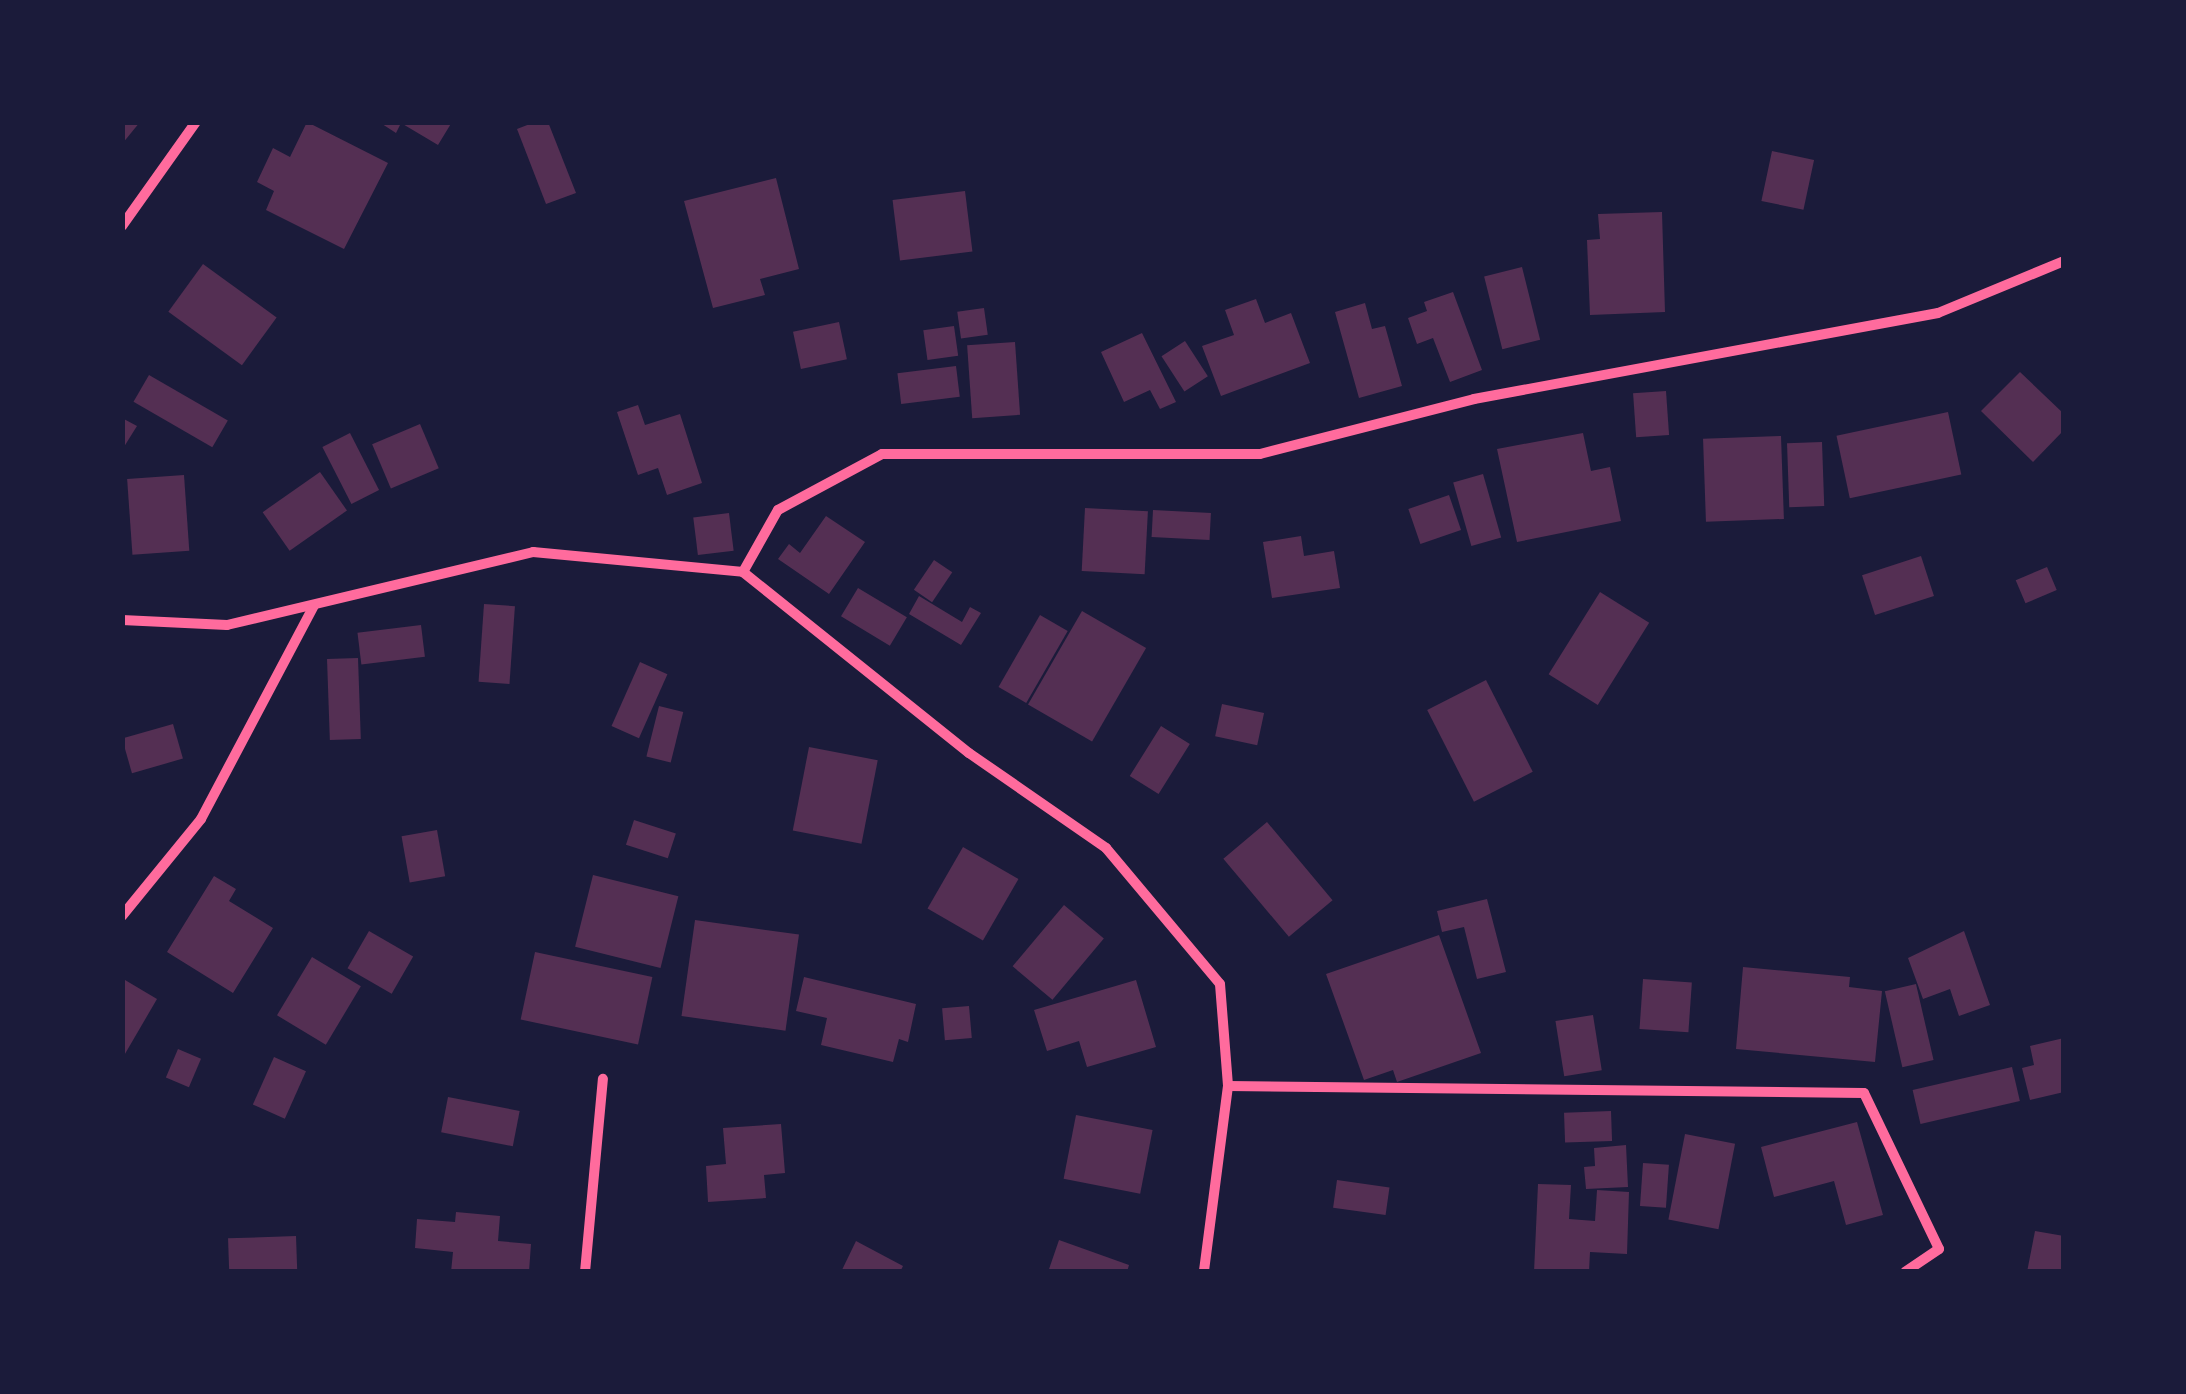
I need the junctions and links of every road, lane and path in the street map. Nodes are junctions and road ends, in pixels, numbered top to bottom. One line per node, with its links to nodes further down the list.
1 (196, 122): 2 (street)
2 (122, 226)
3 (2064, 260): 4 (street)
4 (743, 572): 5 (street); 9 (street)
5 (314, 606): 6 (street); 7 (street)
6 (122, 620)
7 (122, 916)
8 (603, 1080): 10 (street)
9 (1228, 1086): 11 (street); 12 (street)
10 (585, 1272)
11 (1204, 1272)
12 (1905, 1272)

